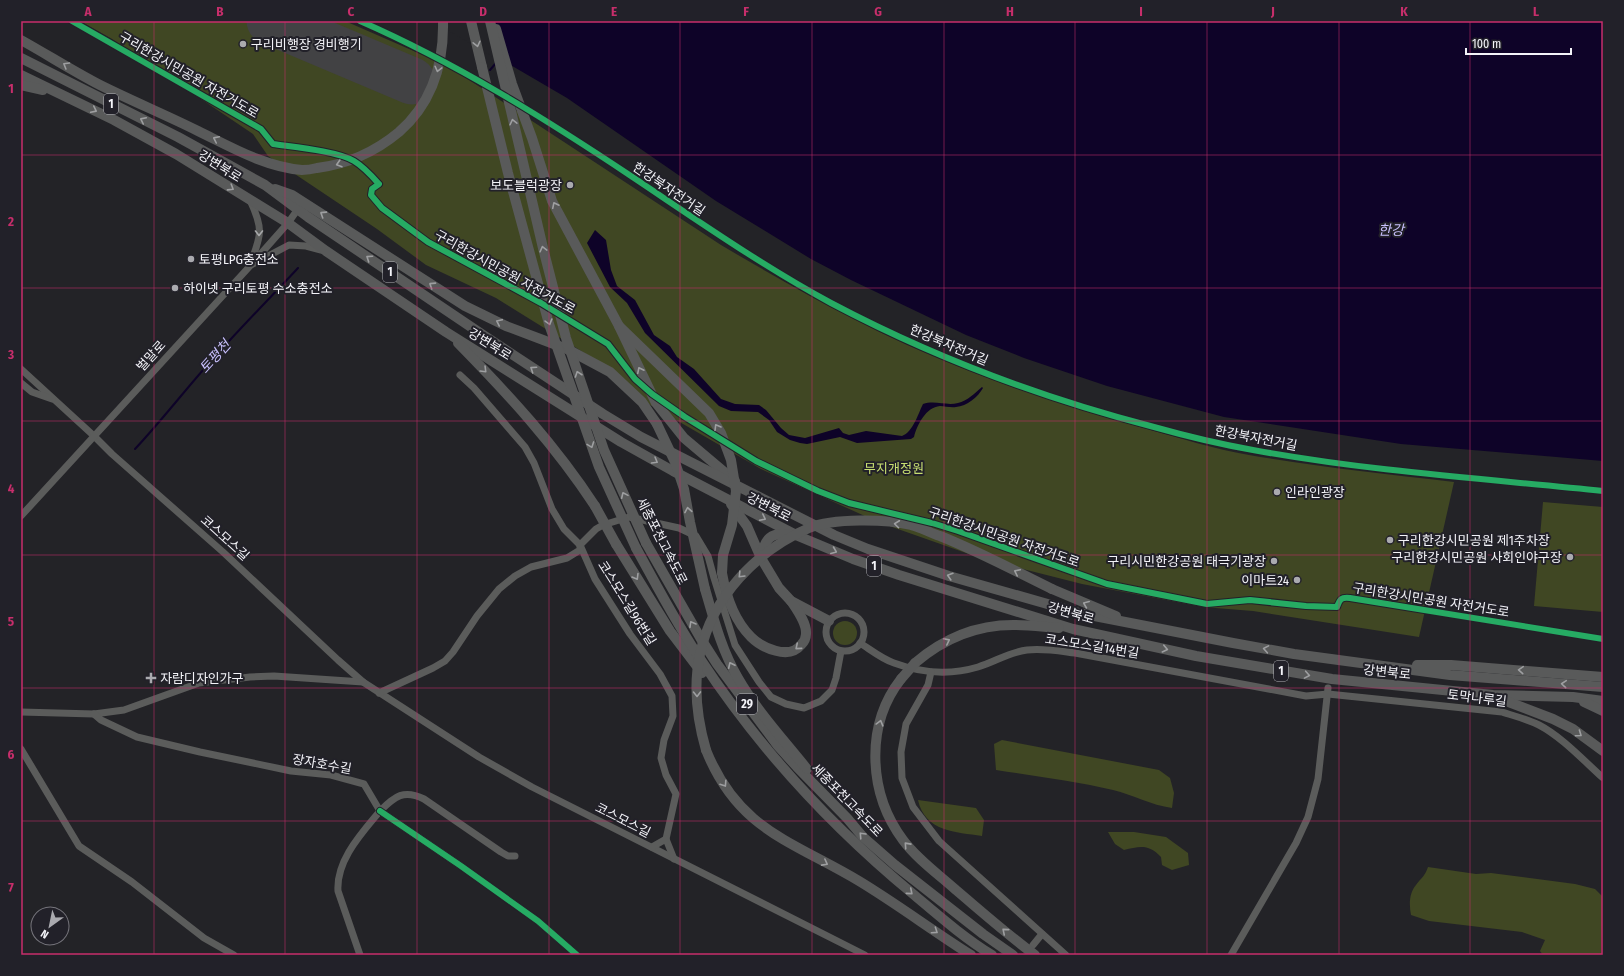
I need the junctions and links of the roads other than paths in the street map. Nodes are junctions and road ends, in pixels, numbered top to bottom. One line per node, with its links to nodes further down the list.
1 (442, 21): 10 (highway, one-way to 10)
2 (471, 21): 30 (highway, 세종포천고속도로 / 29, one-way to 30, bridge)
3 (490, 21): 30 (highway, 세종포천고속도로 / 29, one-way to 3, bridge)
4 (494, 21): 18 (highway, one-way to 4)
5 (21, 40): 10 (highway, one-way to 5)
6 (21, 58): 7 (highway, 1)
7 (45, 69): 10 (highway); 12 (highway, 1, one-way to 7)
8 (21, 75): 11 (highway, 강변북로 / 1)
9 (21, 85): 11 (highway)
10 (99, 85)
11 (58, 94): 13 (highway, 강변북로 / 1, one-way to 13)
12 (265, 186): 14 (highway, 1); 58 (highway, one-way to 12, bridge)
13 (250, 199): 15 (highway, 강변북로 / 1); 17 (street, one-way to 17)
14 (298, 209): 15 (street, 벌말로); 25 (highway, 강변북로 / 1, one-way to 14)
15 (288, 223): 16 (highway, 강변북로 / 1); 17 (street, 벌말로)
16 (326, 251): 17 (street); 19 (highway, 강변북로 / 1)
17 (250, 266): 24 (street, 벌말로)
18 (619, 326): 25 (highway, one-way to 18); 32 (highway, one-way to 18, bridge)
19 (446, 332): 26 (highway, 강변북로 / 1, one-way to 26); 57 (highway, one-way to 57, bridge)
20 (22, 369): 23 (street, 코스모스길)
21 (460, 374): 29 (street)
22 (21, 383): 23 (street, 코스모스길)
23 (56, 401): 24 (street, 코스모스길)
24 (94, 436): 27 (street, 벌말로); 43 (street, 코스모스길)
25 (749, 492): 34 (highway, 강변북로 / 1, one-way to 25)
26 (728, 500): 28 (highway, 강변북로 / 1, one-way to 28); 31 (highway)
27 (21, 516)
28 (798, 536): 31 (highway); 35 (highway, 강변북로 / 1, one-way to 35)
29 (580, 545): 37 (street); 46 (street); 59 (street, 코스모스길96번길)
30 (641, 546): 57 (highway, 세종포천고속도로 / 29); 58 (highway, 세종포천고속도로 / 29, one-way to 30)
31 (761, 558): 32 (highway)
32 (791, 601): 33 (highway)
33 (829, 621): 36 (street); 37 (street)
34 (1135, 624): 38 (highway, 강변북로 / 1, one-way to 34); 69 (highway, one-way to 69, bridge)
35 (1073, 629): 47 (highway, 강변북로 / 1, one-way to 47); 72 (highway, one-way to 35, bridge)
36 (860, 643): 37 (street); 39 (street, 코스모스길14번길)
37 (841, 651)
38 (1374, 665): 41 (highway, one-way to 38); 44 (highway, 강변북로 / 1, one-way to 38)
39 (931, 672): 45 (street, 코스모스길14번길); 63 (street)
40 (1603, 672): 41 (highway)
41 (1574, 673): 42 (highway)
42 (1603, 677)
43 (363, 682): 46 (street, 코스모스길); 52 (street)
44 (1603, 687)
45 (1328, 691): 55 (street, 토막나루길); 74 (street)
46 (379, 693): 60 (street, 코스모스길)
47 (1493, 695): 48 (highway, 강변북로 / 1); 54 (highway, one-way to 54)
48 (1573, 698): 49 (highway, 강변북로 / 1); 50 (highway)
49 (1603, 701)
50 (1603, 711)
51 (21, 712): 52 (street)
52 (94, 714): 56 (street, 장자호수길)
53 (21, 749): 65 (street)
54 (1603, 751)
55 (1603, 778)
56 (380, 811): 61 (street); 66 (street); 67 (street)
57 (830, 818): 70 (highway, 세종포천고속도로 / 29, one-way to 70)
58 (848, 818): 71 (highway, 세종포천고속도로 / 29, one-way to 58)
59 (666, 840): 60 (street); 62 (street)
60 (652, 847): 62 (street, 코스모스길)
61 (515, 856)
62 (674, 859): 68 (street, 코스모스길)
63 (1042, 934): 64 (street); 73 (street)
64 (1033, 944)
65 (234, 955)
66 (360, 955)
67 (577, 955)
68 (864, 955)
69 (971, 955)
70 (992, 955)
71 (1013, 955)
72 (1036, 955)
73 (1066, 955)
74 (1231, 955)

